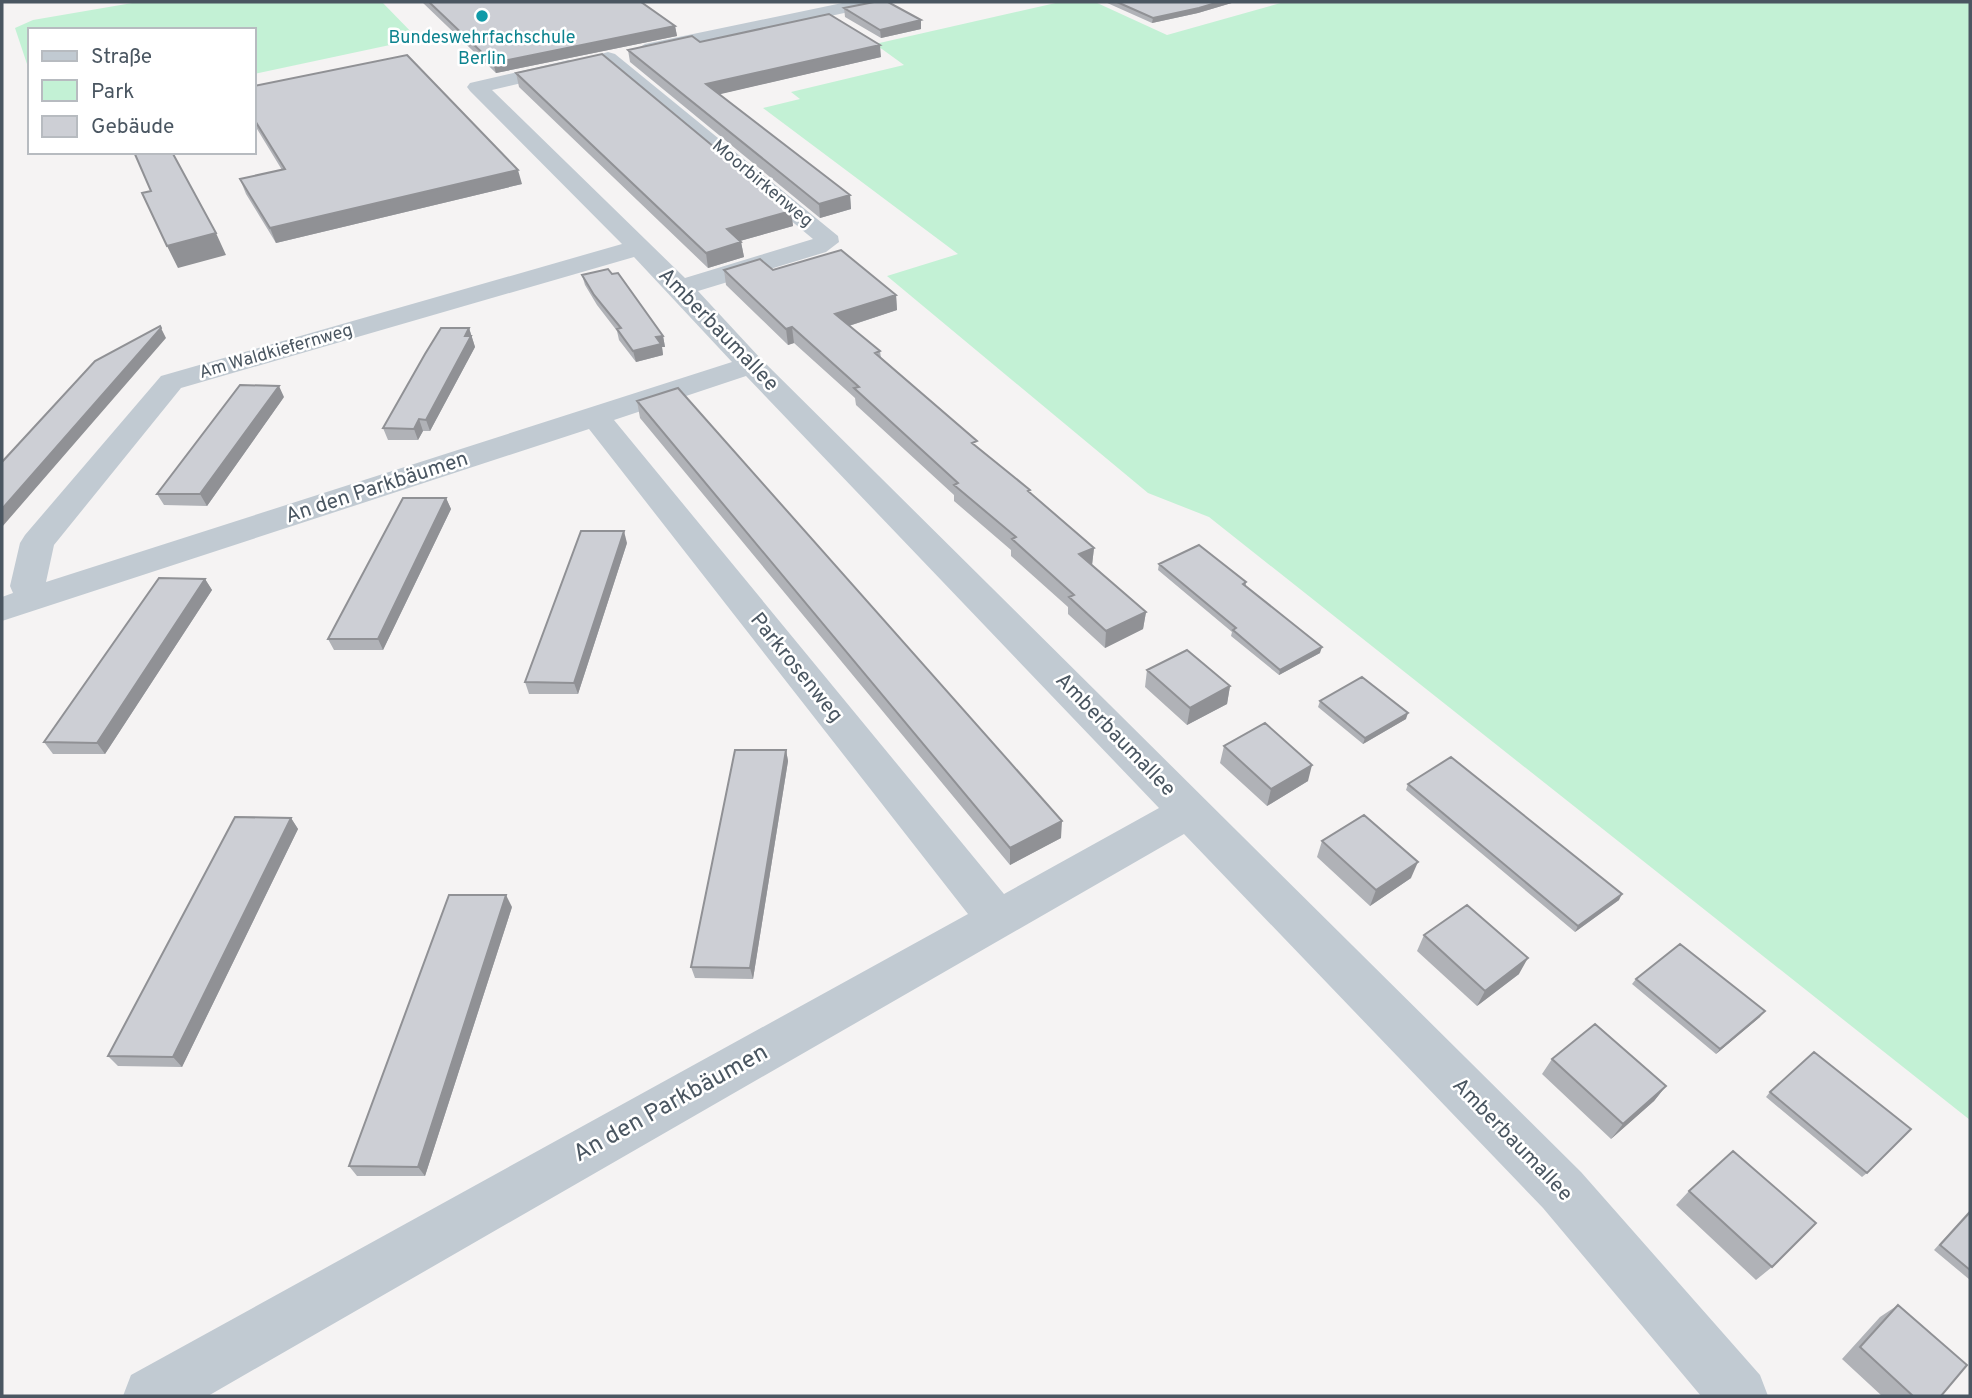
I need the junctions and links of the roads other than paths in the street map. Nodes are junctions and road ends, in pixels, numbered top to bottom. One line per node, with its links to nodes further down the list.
1 (872, 2): 2 (street)
2 (595, 61): 3 (street, Amberbaumallee); 4 (street, Moorbirkenweg)
3 (637, 248): 4 (street, Amberbaumallee); 7 (street, Am Waldkiefernweg)
4 (680, 288): 5 (street, Amberbaumallee)
5 (751, 365): 6 (street, An den Parkbäumen); 9 (street, Amberbaumallee)
6 (595, 416): 7 (street, An den Parkbäumen); 10 (street, Parkrosenweg)
7 (32, 598): 8 (street, An den Parkbäumen)
8 (2, 609)
9 (1189, 811): 10 (street, An den Parkbäumen); 12 (street, Amberbaumallee)
10 (998, 919): 11 (street, An den Parkbäumen)
11 (152, 1396)
12 (1739, 1396)

